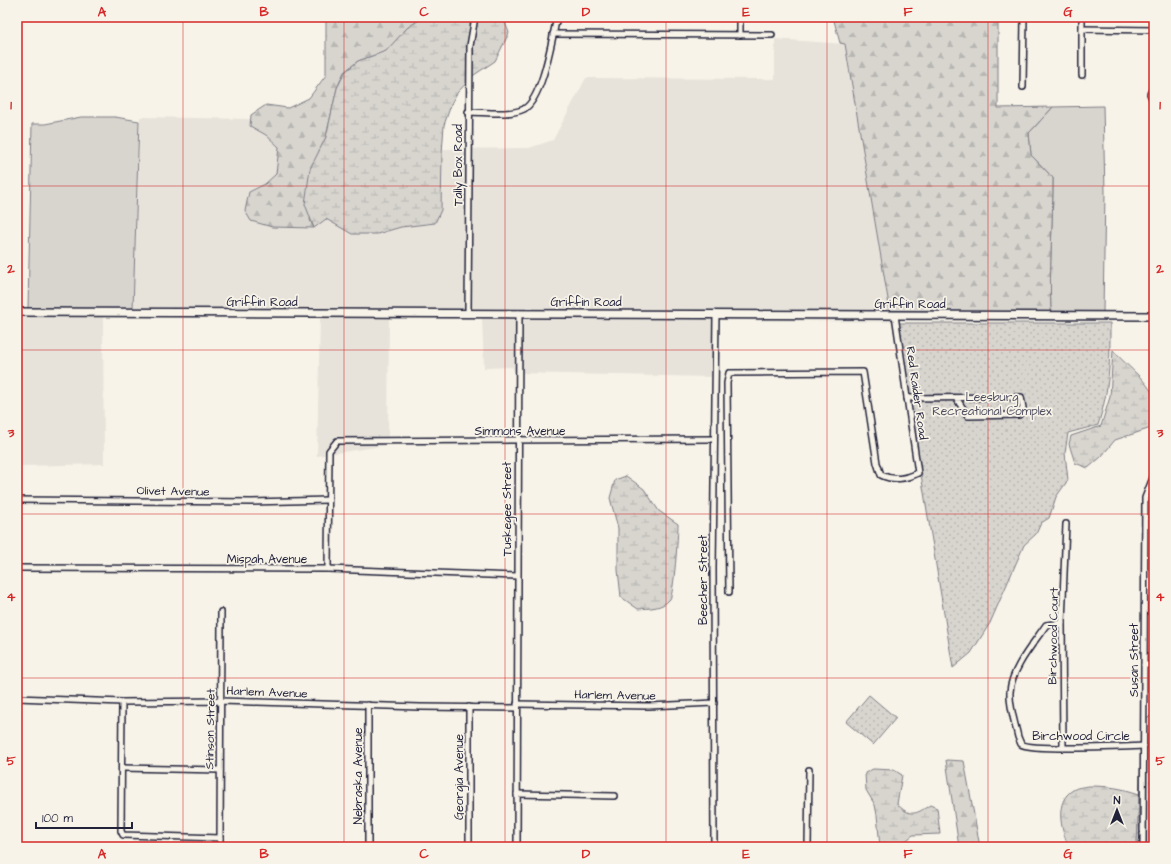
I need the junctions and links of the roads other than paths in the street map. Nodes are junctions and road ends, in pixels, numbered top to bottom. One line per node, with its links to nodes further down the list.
1 (475, 17): 15 (street, Tally Box Road)
2 (558, 17): 8 (street)
3 (740, 17): 9 (street)
4 (1024, 17): 13 (street)
5 (1082, 17): 6 (street)
6 (1082, 29): 7 (street); 11 (street)
7 (1154, 30)
8 (553, 34): 9 (street); 15 (street)
9 (740, 35): 10 (street)
10 (772, 36)
11 (1082, 75)
12 (1154, 86): 14 (street)
13 (1023, 87)
14 (1154, 103)
15 (468, 112): 17 (street, Tally Box Road)
16 (17, 312): 17 (street, Griffin Road)
17 (468, 313): 18 (street, Griffin Road)
18 (519, 313): 19 (street, Griffin Road); 25 (street, Tuskegee Street)
19 (716, 314): 20 (street, Griffin Road); 24 (street, Beecher Street)
20 (895, 315): 21 (street, Griffin Road); 22 (street, Red Raider Road)
21 (1154, 316)
22 (907, 398): 23 (street); 33 (street, Red Raider Road)
23 (956, 398): 23 (street)
24 (714, 439): 25 (street, Simmons Avenue); 41 (street, Beecher Street)
25 (518, 440): 28 (street, Simmons Avenue); 32 (street, Tuskegee Street)
26 (1154, 475): 36 (street, Susan Street)
27 (17, 500): 28 (street, Olivet Avenue)
28 (328, 500): 31 (street)
29 (1066, 524): 35 (street, Birchwood Court)
30 (17, 568): 31 (street, Mispah Avenue)
31 (328, 569): 32 (street, Mispah Avenue)
32 (517, 576): 43 (street, Tuskegee Street)
33 (729, 592)
34 (221, 612): 39 (street, Stinson Street)
35 (1062, 623): 46 (street, Birchwood Court); 46 (street, Birchwood Circle)
36 (1144, 665): 37 (street); 45 (street, Susan Street)
37 (1154, 665)
38 (17, 698): 40 (street, Harlem Avenue)
39 (221, 701): 40 (street, Harlem Avenue); 42 (street, Harlem Avenue); 48 (street, Stinson Street)
40 (122, 702): 47 (street)
41 (714, 703): 43 (street, Harlem Avenue); 57 (street, Beecher Street)
42 (368, 705): 44 (street, Harlem Avenue); 54 (street, Nebraska Avenue)
43 (517, 706): 44 (street, Harlem Avenue); 50 (street, Tuskegee Street)
44 (469, 707): 55 (street, Georgia Avenue)
45 (1144, 746): 46 (street, Birchwood Circle); 59 (street, Susan Street)
46 (1063, 747)
47 (122, 768): 48 (street); 52 (street)
48 (220, 770): 52 (street, Stinson Street)
49 (809, 770): 58 (street)
50 (517, 794): 51 (street); 56 (street, Tuskegee Street)
51 (614, 796)
52 (220, 838): 53 (street, Stinson Street)
53 (220, 847)
54 (368, 847)
55 (469, 847)
56 (517, 847)
57 (714, 847)
58 (808, 847)
59 (1143, 847)

